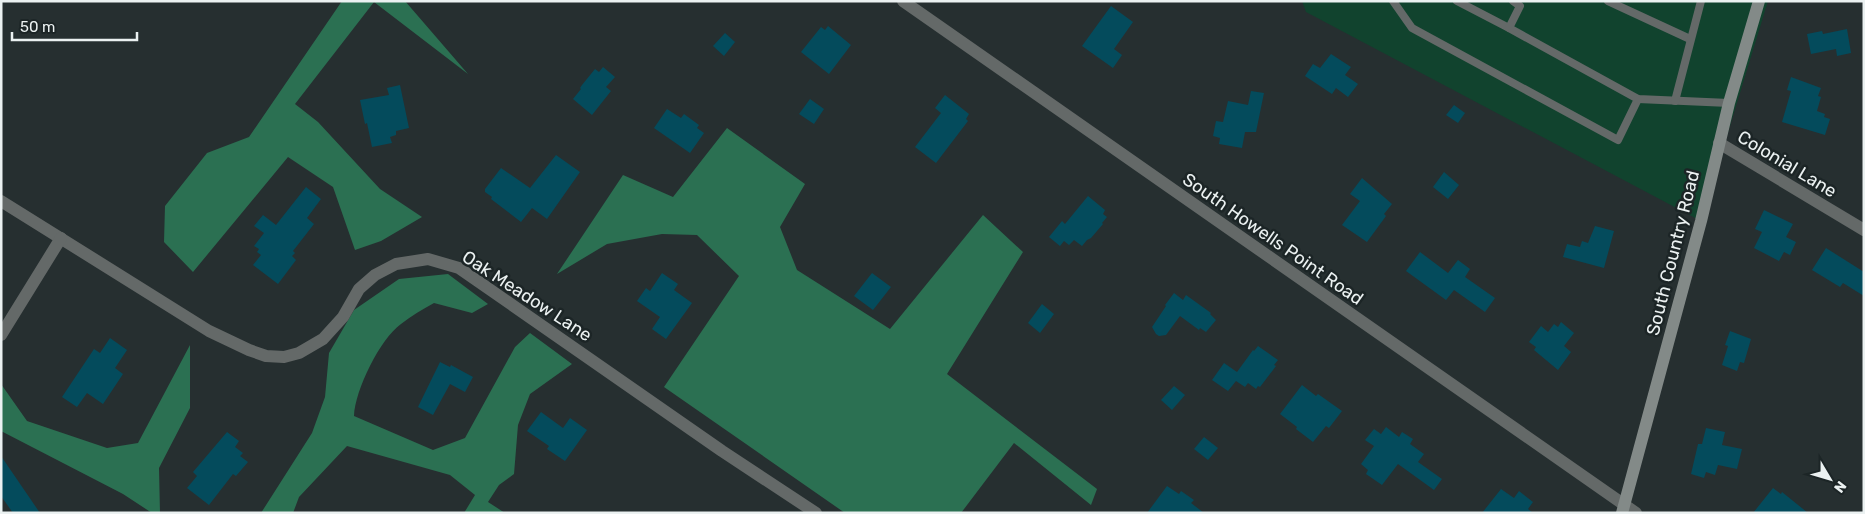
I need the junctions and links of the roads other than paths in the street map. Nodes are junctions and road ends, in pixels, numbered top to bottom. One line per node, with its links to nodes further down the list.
1 (903, 1): 18 (street, South Howells Point Road)
2 (1393, 1): 10 (lane)
3 (1457, 1): 8 (lane)
4 (1608, 1): 9 (lane)
5 (1701, 1): 9 (lane)
6 (1759, 1): 12 (main road, South Country Road)
7 (1516, 2): 8 (lane)
8 (1509, 28): 10 (lane)
9 (1690, 38): 11 (lane)
10 (1638, 99): 11 (lane)
11 (1675, 101): 12 (lane)
12 (1729, 103): 13 (main road, South Country Road)
13 (1719, 143): 15 (street, Colonial Lane); 18 (main road, South Country Road)
14 (1, 201): 16 (street, Oak Meadow Lane)
15 (1864, 230)
16 (61, 238): 17 (street); 19 (street, Oak Meadow Lane)
17 (1, 335)
18 (1623, 509): 20 (street, South Howells Point Road)
19 (816, 513)
20 (1636, 513)

